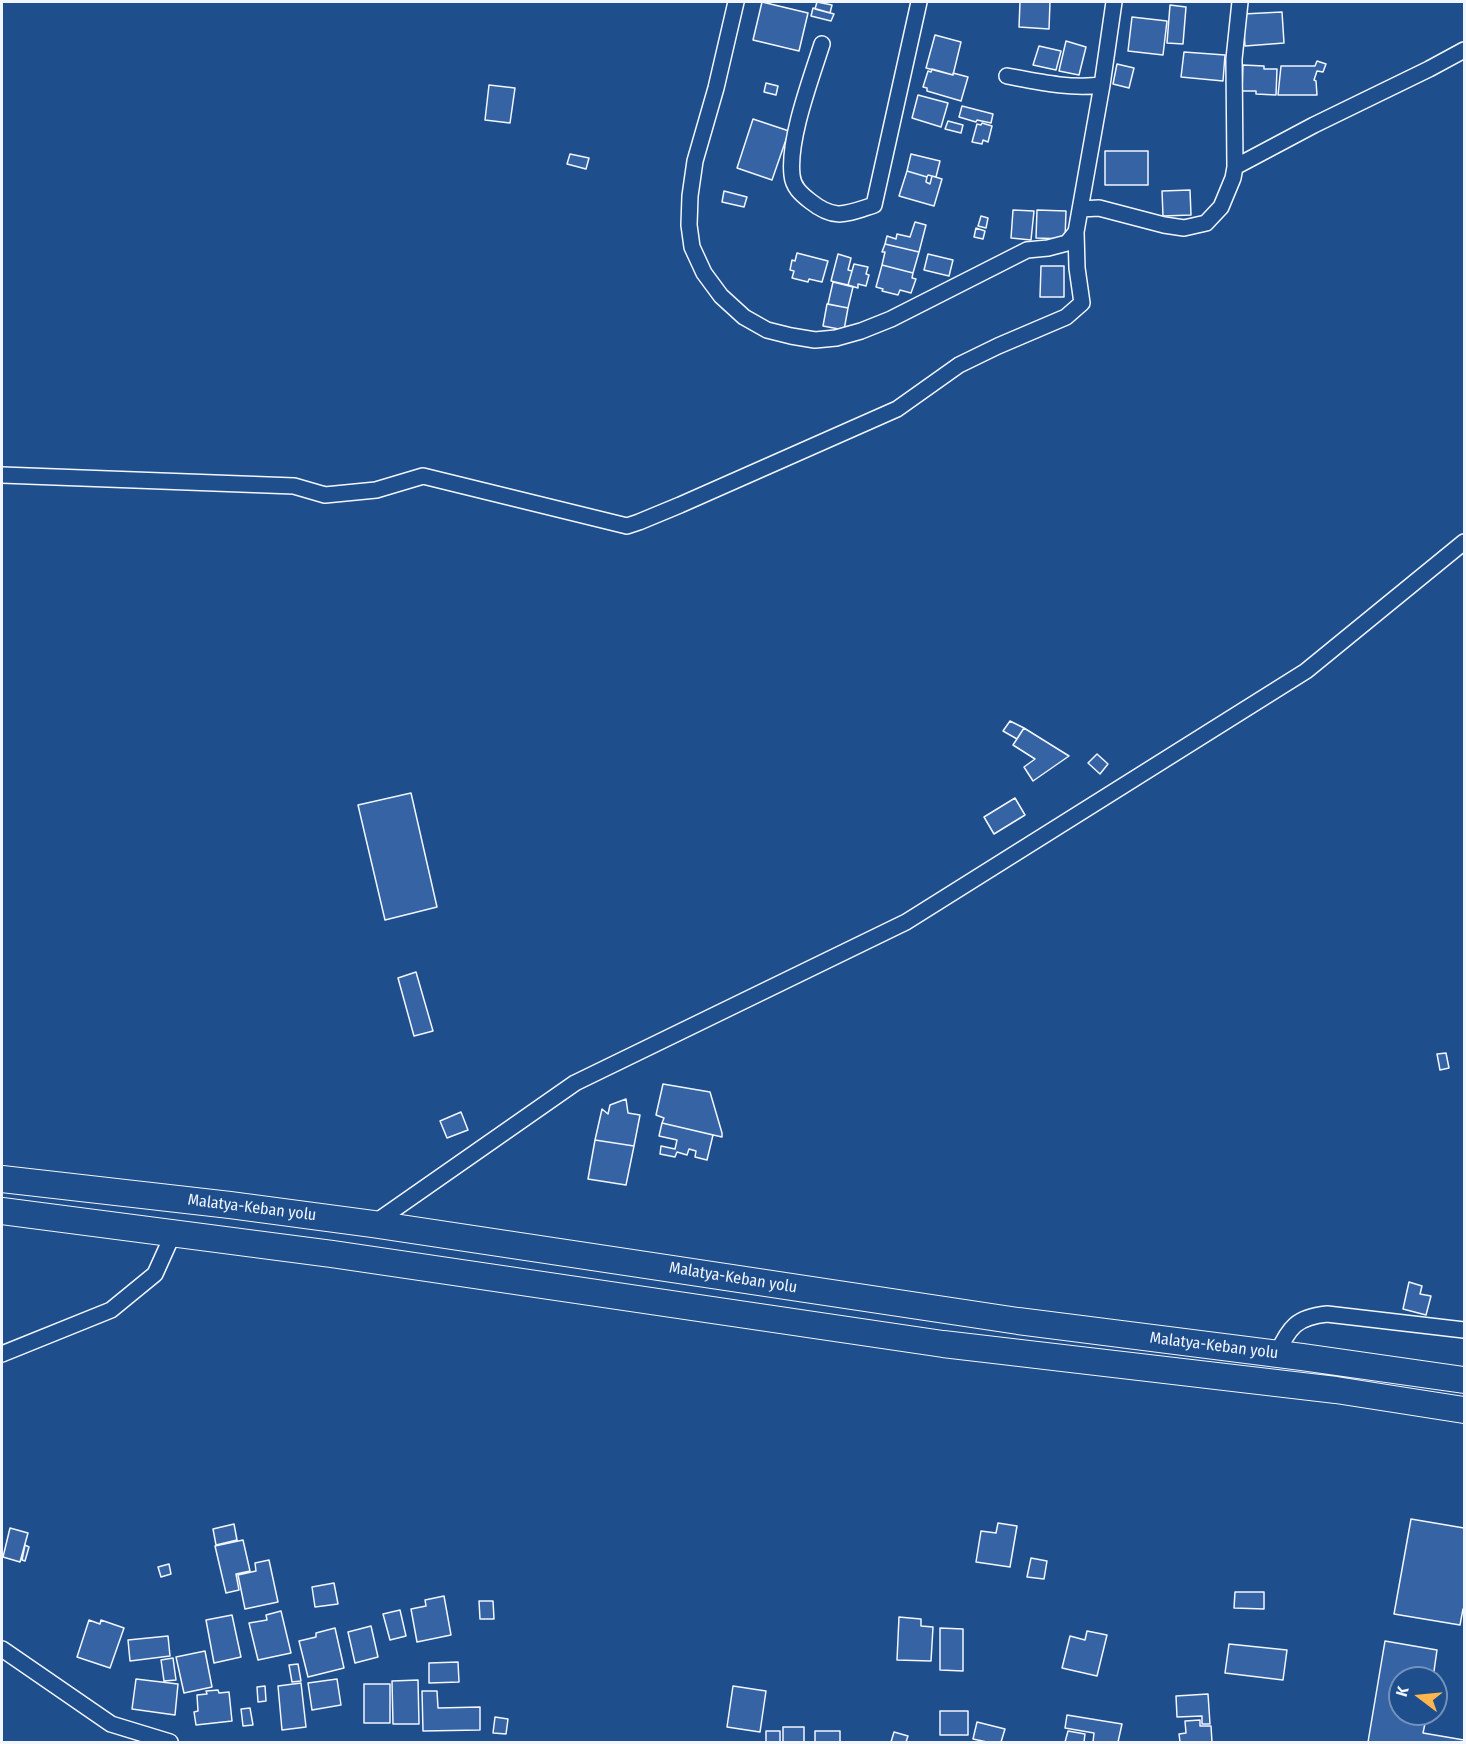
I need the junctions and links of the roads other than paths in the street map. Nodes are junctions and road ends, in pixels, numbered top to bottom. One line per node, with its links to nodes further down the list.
1 (736, 2): 11 (street)
2 (919, 2): 5 (street)
3 (1114, 2): 8 (street)
4 (1240, 2): 9 (street)
5 (822, 44)
6 (1464, 50): 9 (street)
7 (1007, 76): 8 (street)
8 (1102, 85): 10 (street)
9 (1235, 167): 10 (street)
10 (1080, 209): 11 (street)
11 (1076, 232): 12 (street)
12 (2, 475)
13 (1464, 542): 16 (street)
14 (2, 1179): 16 (highway, Malatya-Keban yolu)
15 (2, 1211): 17 (highway, Malatya-Keban yolu)
16 (373, 1224): 20 (highway, Malatya-Keban yolu)
17 (173, 1234): 19 (street); 22 (highway, Malatya-Keban yolu)
18 (1464, 1330): 20 (street)
19 (2, 1354)
20 (1277, 1354): 21 (highway, Malatya-Keban yolu)
21 (1464, 1380)
22 (1464, 1410)
23 (2, 1648): 24 (street)
24 (170, 1743)

